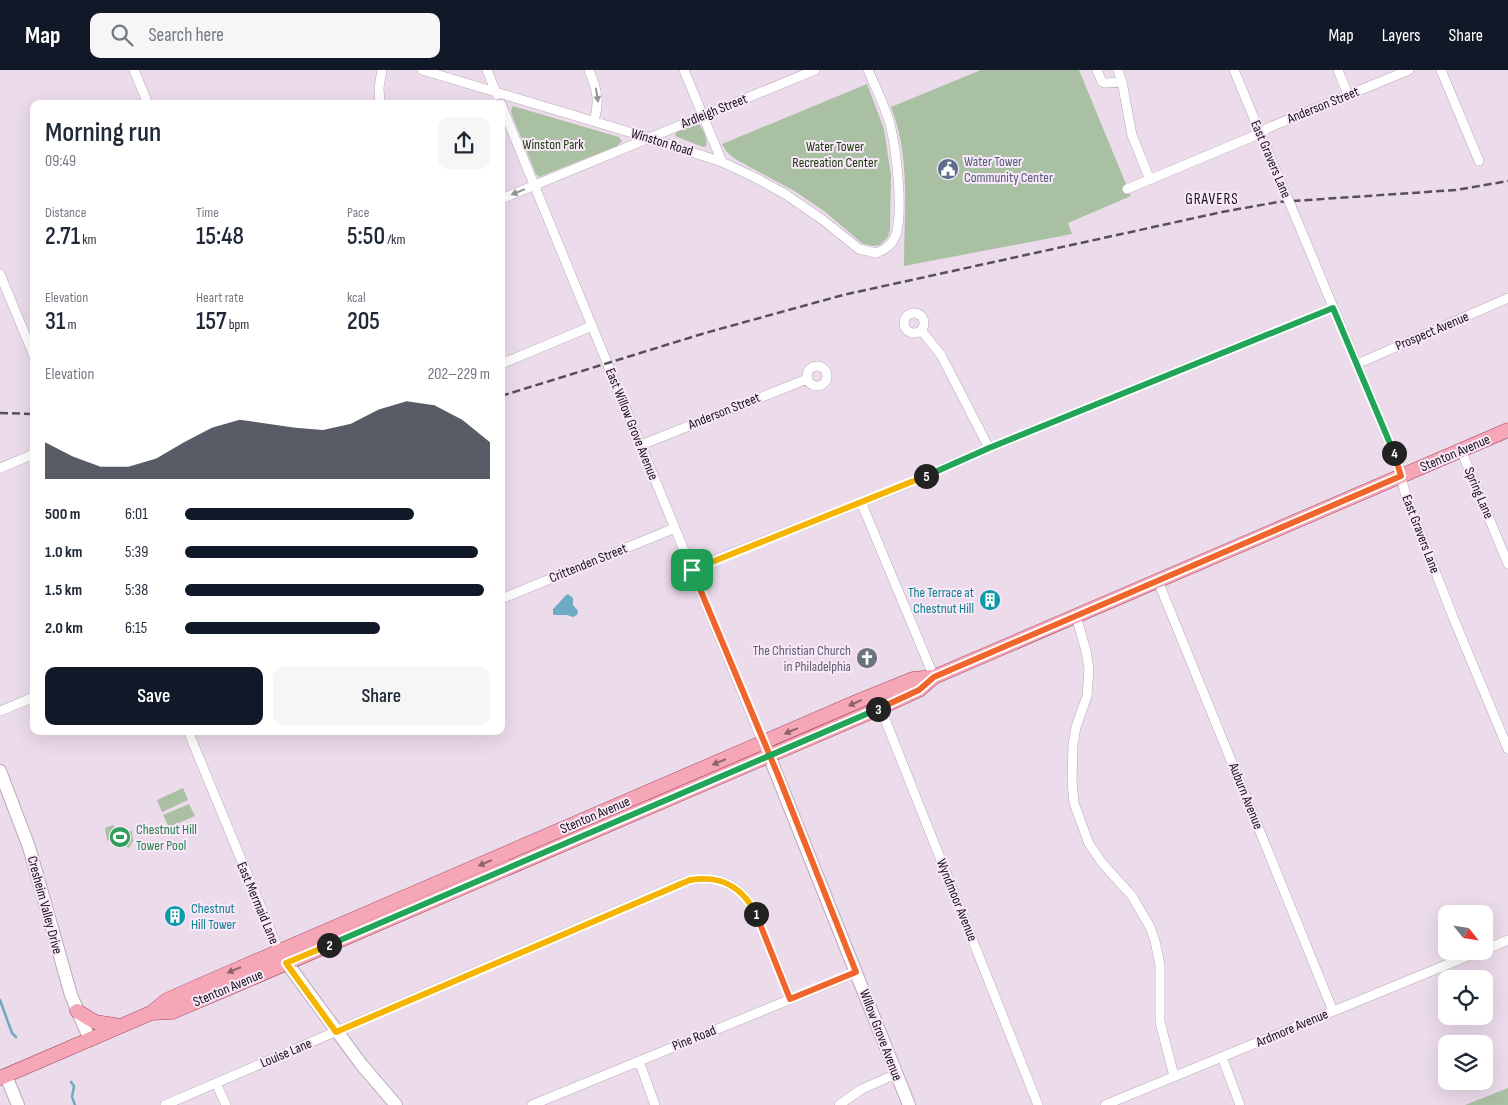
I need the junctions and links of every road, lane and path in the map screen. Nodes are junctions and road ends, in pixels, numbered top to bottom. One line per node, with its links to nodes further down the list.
1 (134, 70): 18 (street)
2 (382, 70): 19 (street)
3 (422, 70): 16 (street, Winston Road)
4 (487, 70): 16 (street, East Willow Grove Avenue)
5 (589, 70): 23 (street, one-way to 23)
6 (684, 70): 22 (street)
7 (815, 70): 22 (street, Ardleigh Street)
8 (868, 70): 27 (street, Winston Road)
9 (1097, 70): 15 (street)
10 (1118, 70): 15 (street)
11 (1234, 70): 24 (street, East Gravers Lane)
12 (1338, 70): 17 (street)
13 (1409, 70): 17 (street, Anderson Street)
14 (1441, 70): 26 (street)
15 (1122, 82): 28 (street)
16 (496, 92): 20 (street, East Willow Grove Avenue); 23 (street, Winston Road)
17 (1348, 95): 24 (street, Anderson Street)
18 (146, 100)
19 (380, 100)
20 (499, 100)
21 (505, 114): 29 (street, East Willow Grove Avenue)
22 (703, 116): 25 (street, Ardleigh Street); 27 (street)
23 (594, 121): 25 (street, Winston Road)
24 (1260, 132): 28 (street, Anderson Street); 34 (street, East Gravers Lane, bridge)
25 (649, 138): 27 (street, Winston Road); 29 (street, Ardleigh Street)
26 (1479, 161)
27 (722, 162)
28 (1150, 180): 30 (street, Anderson Street)
29 (534, 185): 31 (street, Ardleigh Street, one-way to 31); 35 (street, East Willow Grove Avenue)
30 (1127, 189)
31 (505, 197)
32 (0, 274): 37 (street)
33 (1508, 298): 39 (street, Prospect Avenue)
34 (1333, 308): 39 (street, East Gravers Lane); 43 (street)
35 (592, 326): 38 (street); 42 (street, East Willow Grove Avenue)
36 (921, 330): 43 (street)
37 (30, 346)
38 (505, 362)
39 (1357, 364): 47 (street, East Gravers Lane)
40 (807, 378): 42 (street, Anderson Street)
41 (1508, 430): 44 (main road, Stenton Avenue)
42 (641, 445): 49 (street, East Willow Grove Avenue)
43 (989, 448): 48 (street)
44 (1461, 450): 47 (main road, Stenton Avenue); 50 (street, Spring Lane)
45 (30, 456): 46 (street)
46 (0, 468)
47 (1401, 476): 52 (main road, Stenton Avenue); 61 (street, East Gravers Lane)
48 (861, 502): 51 (street); 55 (street)
49 (675, 528): 51 (street, East Willow Grove Avenue); 53 (street, Crittenden Street)
50 (1508, 564)
51 (692, 570): 60 (street, East Willow Grove Avenue)
52 (1158, 581): 54 (main road, Stenton Avenue); 70 (street, Auburn Avenue)
53 (505, 597)
54 (1076, 616): 55 (main road, Stenton Avenue); 77 (street)
55 (934, 677): 57 (main road, Stenton Avenue)
56 (30, 699): 58 (street)
57 (878, 701): 60 (main road, Stenton Avenue); 88 (street, Wyndmoor Avenue)
58 (0, 711)
59 (190, 735): 65 (street, East Mermaid Lane)
60 (766, 749): 65 (main road, Stenton Avenue); 67 (main road, Willow Grove Avenue)
61 (1508, 749)
62 (0, 771): 69 (main road, Cresheim Valley Drive)
63 (1508, 940): 64 (street)
64 (1493, 946)
65 (282, 957): 71 (main road, Stenton Avenue); 72 (main road, East Mermaid Lane)
66 (1458, 960): 70 (street, Ardmore Avenue)
67 (856, 972): 68 (street, Pine Road); 76 (main road, Willow Grove Avenue)
68 (790, 999): 72 (street, Louise Lane); 75 (street, Pine Road)
69 (77, 1011): 71 (main road); 73 (main road, Cresheim Valley Drive)
70 (1333, 1011): 74 (street, Ardmore Avenue)
71 (122, 1026): 73 (main road, Stenton Avenue)
72 (336, 1032): 79 (street, Louise Lane); 83 (main road, East Mermaid Lane)
73 (90, 1040): 78 (main road, Stenton Avenue)
74 (1222, 1057): 77 (street, Ardmore Avenue); 90 (street)
75 (639, 1061): 84 (street, Pine Road); 85 (street)
76 (896, 1074): 86 (street); 87 (main road, Willow Grove Avenue)
77 (1174, 1076): 89 (street, Ardmore Avenue)
78 (3, 1077): 80 (main road)
79 (216, 1083): 81 (street, Louise Lane); 82 (street)
80 (18, 1105)
81 (165, 1105)
82 (226, 1105)
83 (396, 1105)
84 (532, 1105)
85 (655, 1105)
86 (840, 1105)
87 (909, 1105)
88 (1038, 1105)
89 (1105, 1105)
90 (1240, 1105)

